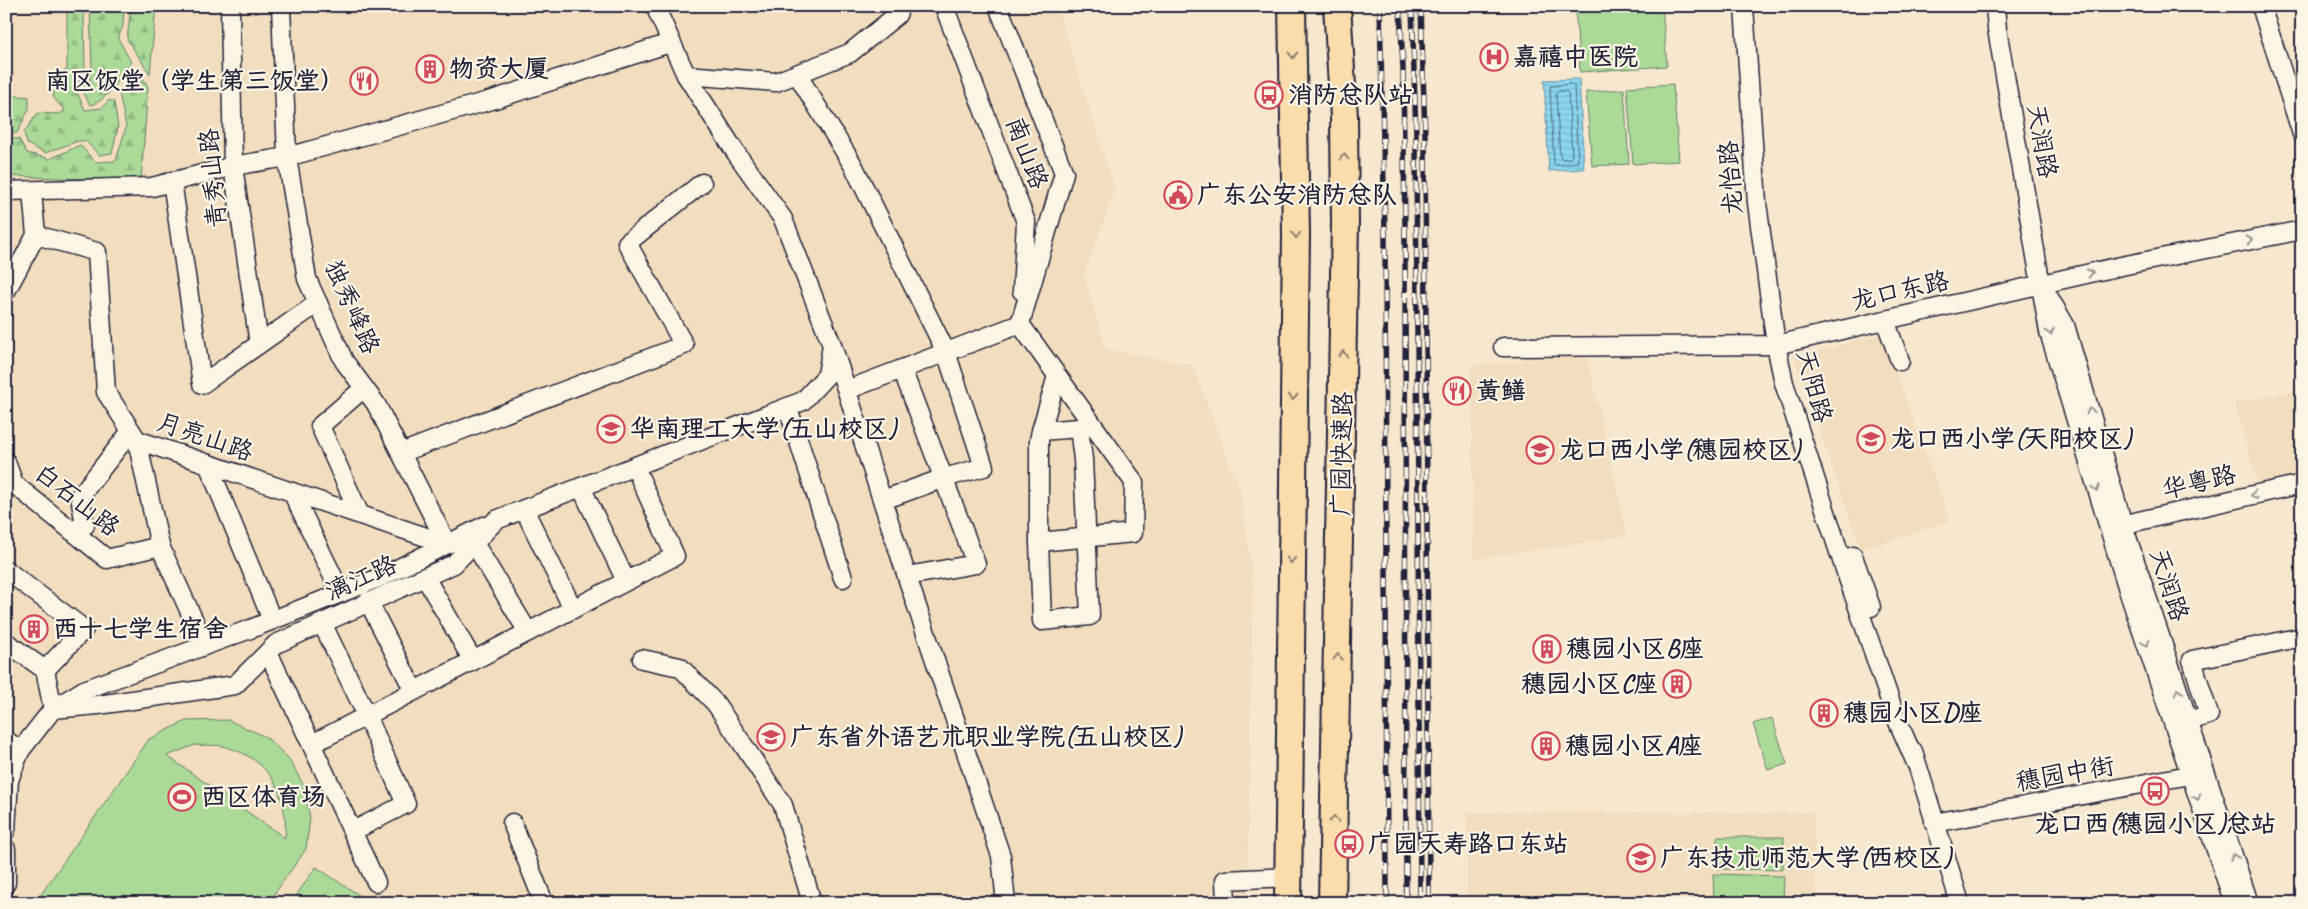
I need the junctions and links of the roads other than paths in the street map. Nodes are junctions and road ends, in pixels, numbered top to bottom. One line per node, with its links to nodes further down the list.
1 (230, 6): 17 (street, 青秀山路)
2 (281, 6): 16 (street, 独秀峰路)
3 (656, 6): 12 (street)
4 (900, 6): 13 (street)
5 (944, 6): 28 (street, 南山路)
6 (998, 6): 28 (street)
7 (1292, 6): 92 (highway, 广园快速路, one-way to 92)
8 (1338, 6): 100 (highway, 广园快速路, one-way to 8)
9 (1744, 6): 30 (street, 龙怡路)
10 (1995, 6): 24 (street, 天润路)
11 (2261, 6): 15 (street)
12 (670, 43): 14 (street); 16 (street)
13 (798, 74): 14 (street); 33 (street)
14 (686, 75): 31 (street)
15 (2302, 134)
16 (288, 157): 17 (street); 26 (street, 独秀峰路)
17 (233, 166): 18 (street); 29 (street, 青秀山路)
18 (172, 181): 21 (street); 29 (street)
19 (702, 183): 42 (street)
20 (6, 191): 21 (street)
21 (32, 192): 23 (street)
22 (2302, 230): 24 (street, 龙口东路, one-way to 22)
23 (36, 235): 25 (street); 41 (street, 月亮山路)
24 (2042, 284): 27 (street, 龙口东路); 54 (street, 天润路)
25 (6, 291)
26 (318, 303): 29 (street); 37 (street, 独秀峰路)
27 (1885, 320): 30 (street, 龙口东路); 34 (street)
28 (1020, 324): 33 (street); 36 (street)
29 (260, 344)
30 (1776, 344): 32 (street, 龙口东路); 88 (street, 天阳路)
31 (832, 345): 38 (street); 39 (street)
32 (1503, 346)
33 (946, 352): 35 (street); 46 (street)
34 (1900, 361)
35 (902, 369): 38 (street); 46 (street)
36 (1057, 376): 40 (street); 56 (street)
37 (364, 388): 42 (street, 独秀峰路); 52 (street)
38 (846, 390): 50 (street)
39 (796, 404): 45 (street, 漓江路); 64 (street)
40 (1041, 431): 56 (street); 57 (street)
41 (134, 435): 44 (street, 月亮山路); 55 (street); 60 (street)
42 (401, 453): 59 (street, 独秀峰路)
43 (6, 462): 55 (street, 白石山路)
44 (208, 464): 49 (street, 月亮山路); 69 (street)
45 (635, 466): 48 (street, 漓江路); 65 (street)
46 (944, 478): 50 (street); 62 (street)
47 (2302, 484): 54 (street, 华粤路, one-way to 54)
48 (581, 488): 51 (street, 漓江路); 65 (street)
49 (292, 492): 52 (street, 月亮山路); 66 (street)
50 (882, 500): 62 (street)
51 (524, 509): 53 (street, 漓江路); 68 (street)
52 (360, 515): 59 (street, 月亮山路)
53 (496, 520): 58 (street, 漓江路); 59 (street)
54 (2115, 526): 82 (street, 天润路, one-way to 54); 86 (street, 天润路, one-way to 86)
55 (72, 531): 60 (street, 白石山路)
56 (1087, 536): 57 (street); 57 (street)
57 (1039, 542)
58 (474, 543): 63 (street, 漓江路); 71 (street)
59 (448, 544): 66 (street)
60 (160, 546): 74 (street)
61 (6, 570): 78 (street)
62 (907, 576): 97 (street)
63 (424, 577): 67 (street, 漓江路); 77 (street)
64 (843, 578)
65 (626, 581): 68 (street)
66 (341, 593): 69 (street)
67 (368, 602): 70 (street, 漓江路); 79 (street)
68 (573, 609): 71 (street)
69 (272, 620): 74 (street)
70 (322, 623): 75 (street, 漓江路); 81 (street)
71 (528, 632): 77 (street)
72 (2302, 637): 82 (street)
73 (6, 642): 78 (street)
74 (205, 645): 80 (street)
75 (268, 652): 80 (street, 漓江路); 84 (street)
76 (642, 659): 96 (street)
77 (473, 661): 79 (street)
78 (45, 670): 80 (street)
79 (414, 691): 81 (street)
80 (53, 709): 85 (street)
81 (367, 716): 84 (street); 90 (street)
82 (2188, 721): 86 (street, 天润路)
83 (6, 740): 85 (street)
84 (312, 744): 90 (street)
85 (20, 751): 89 (street)
86 (2198, 774): 88 (street, 穗园中街); 102 (street, 天润路, one-way to 102); 103 (street, 天润路, one-way to 86)
87 (512, 823): 95 (street)
88 (1934, 823): 101 (street, 天阳路)
89 (6, 830)
90 (353, 831): 93 (street)
91 (6, 850): 94 (street)
92 (1288, 877): 98 (street); 99 (highway, 广园快速路)
93 (376, 882)
94 (6, 883)
95 (544, 903)
96 (812, 903)
97 (1006, 903)
98 (1226, 903)
99 (1288, 903)
100 (1332, 903)
101 (1960, 903)
102 (2234, 903)
103 (2249, 903)

